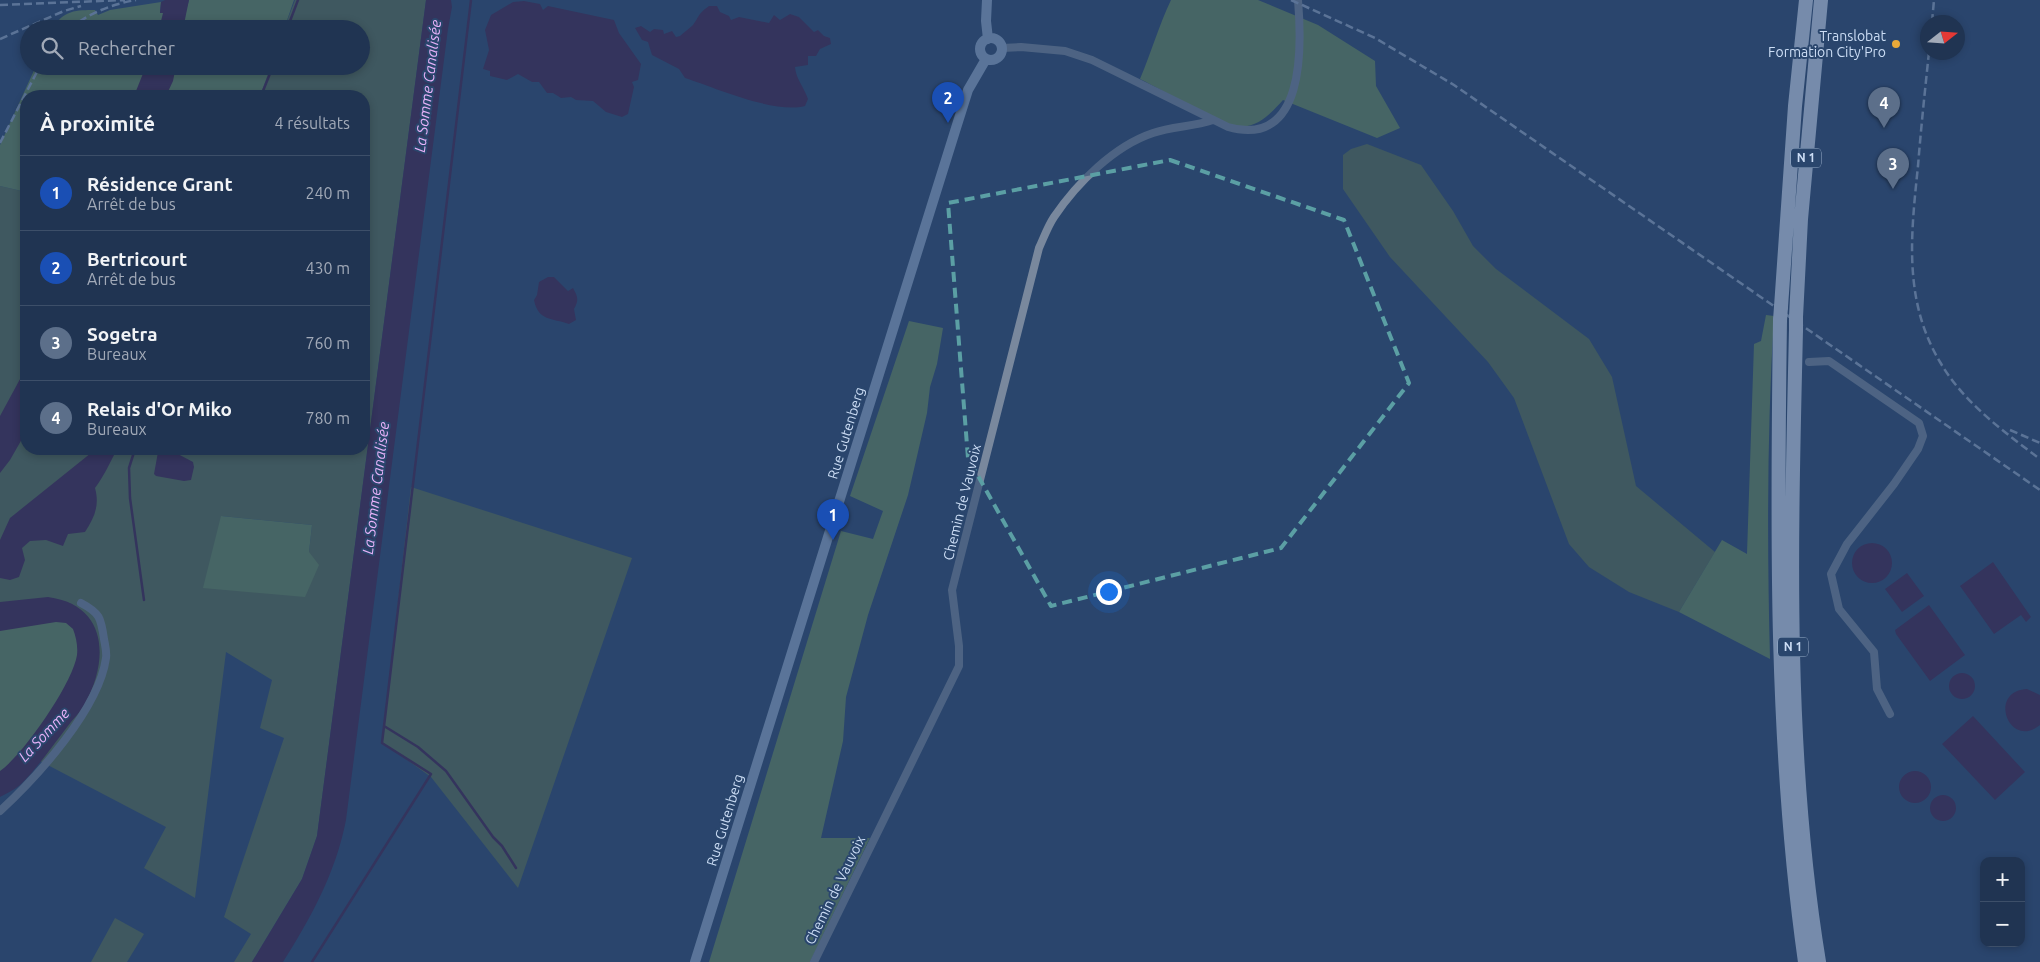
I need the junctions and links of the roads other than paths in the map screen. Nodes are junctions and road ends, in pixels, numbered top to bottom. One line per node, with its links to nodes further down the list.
1 (987, 0): 5 (street)
2 (1298, 0): 8 (street)
3 (1806, 0): 15 (highway, N 1)
4 (1821, 0): 16 (highway, N 1)
5 (988, 39): 6 (street); 7 (street)
6 (1002, 48): 7 (street); 8 (street)
7 (986, 59): 13 (street, Rue Gutenberg)
8 (1213, 120): 14 (street, Chemin de Vauvoix)
9 (1809, 362): 11 (street)
10 (81, 602): 12 (street)
11 (1890, 714)
12 (0, 811)
13 (695, 962)
14 (814, 962)
15 (1805, 962)
16 (1819, 962)

